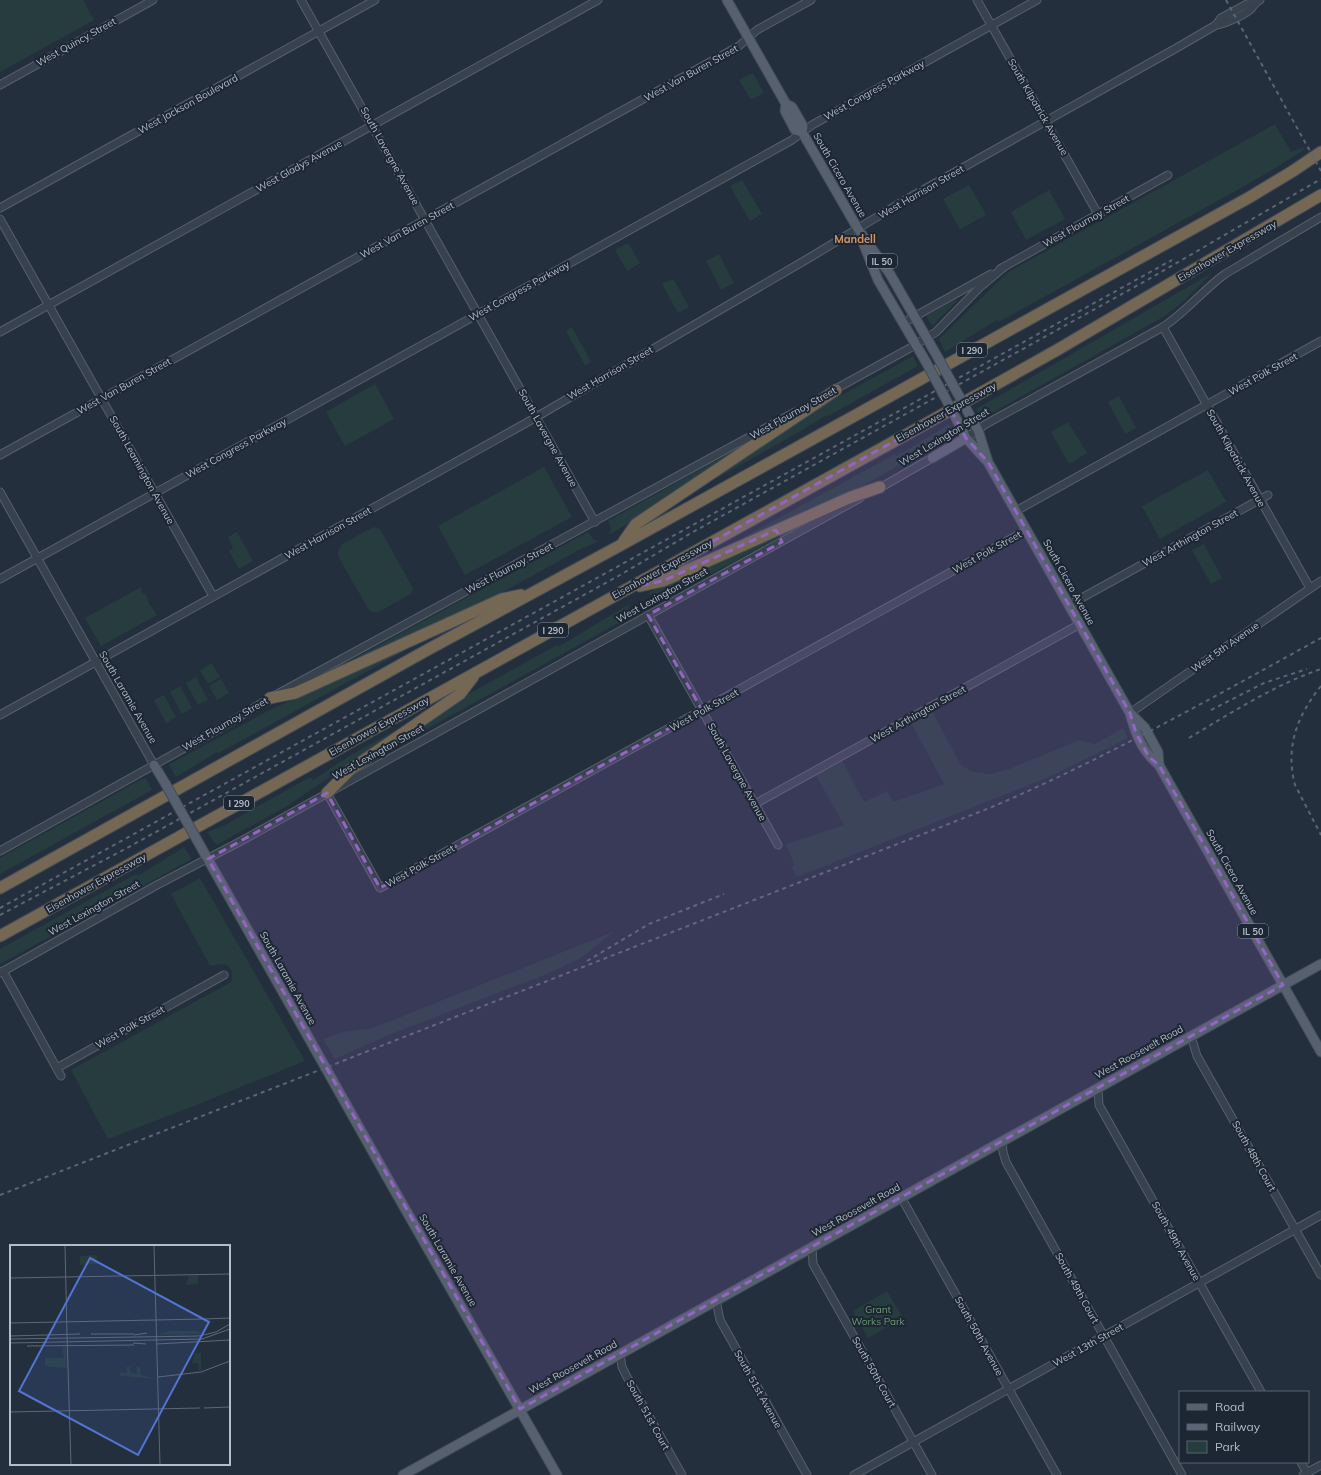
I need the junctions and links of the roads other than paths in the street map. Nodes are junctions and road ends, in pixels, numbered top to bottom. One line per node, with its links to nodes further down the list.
1 (153, 0): 13 (street, West Quincy Street)
2 (301, 0): 11 (street, South Lavergne Avenue)
3 (375, 0): 11 (street, West Jackson Boulevard)
4 (598, 0): 15 (street, West Gladys Avenue)
5 (727, 0): 12 (main road, South Cicero Avenue / IL 50)
6 (811, 0): 12 (street, West Van Buren Street)
7 (977, 0): 10 (street, South Kilpatrick Avenue)
8 (1036, 0): 10 (street, West Congress Parkway)
9 (1258, 1): 14 (street, West Harrison Street)
10 (991, 25): 14 (street, South Kilpatrick Avenue); 16 (street, West Congress Parkway)
11 (319, 31): 15 (street, South Lavergne Avenue); 20 (street, West Jackson Boulevard)
12 (748, 38): 16 (main road, South Cicero Avenue / IL 50); 24 (street, West Van Buren Street)
13 (0, 85)
14 (1045, 121): 21 (street, South Kilpatrick Avenue); 25 (street, West Harrison Street)
15 (372, 125): 24 (street, South Lavergne Avenue); 27 (street, West Gladys Avenue)
16 (802, 132): 25 (main road, South Cicero Avenue / IL 50); 28 (street, West Congress Parkway)
17 (1321, 152): 53 (highway, I 290)
18 (1168, 175): 21 (street, West Flournoy Street)
19 (1321, 195): 57 (highway, Eisenhower Expressway / I 290)
20 (0, 208)
21 (1098, 214): 26 (street, West Flournoy Street)
22 (1321, 218): 31 (street, West Lexington Street)
23 (0, 219): 27 (street, South Leamington Avenue)
24 (425, 220): 28 (street, South Lavergne Avenue); 37 (street, West Van Buren Street)
25 (858, 229): 29 (main road, South Cicero Avenue / IL 50); 30 (main road, South Cicero Avenue / IL 50); 39 (street, West Harrison Street)
26 (1004, 267): 29 (street, West Flournoy Street); 33 (street, West Flournoy Street)
27 (49, 305): 32 (street, West Gladys Avenue); 37 (street, South Leamington Avenue)
28 (479, 314): 39 (street, South Lavergne Avenue); 47 (street, West Congress Parkway)
29 (915, 316): 30 (street, West Flournoy Street); 33 (main road, South Cicero Avenue / IL 50)
30 (903, 322): 35 (main road, South Cicero Avenue / IL 50)
31 (1163, 327): 38 (street, South Kilpatrick Avenue); 40 (street, West Lexington Street)
32 (0, 332)
33 (927, 338): 35 (street, West Flournoy Street); 40 (main road, South Cicero Avenue / IL 50, bridge)
34 (1321, 341): 38 (street, West Polk Street)
35 (916, 344): 36 (street, West Flournoy Street); 41 (main road, South Cicero Avenue / IL 50, bridge)
36 (836, 390): 51 (street, West Flournoy Street); 53 (highway)
37 (102, 398): 42 (street, West Van Buren Street); 47 (street, South Leamington Avenue)
38 (1206, 405): 49 (street, South Kilpatrick Avenue); 50 (street, West Polk Street)
39 (536, 416): 51 (street, South Lavergne Avenue); 60 (street, West Harrison Street)
40 (978, 430): 41 (street, West Lexington Street); 44 (main road, South Cicero Avenue / IL 50)
41 (966, 438): 43 (main road, West Lexington Street); 44 (main road, South Cicero Avenue / IL 50)
42 (0, 455)
43 (932, 458): 45 (street, West Lexington Street)
44 (988, 462): 50 (main road, South Cicero Avenue / IL 50)
45 (880, 487): 57 (highway); 62 (street, West Lexington Street)
46 (0, 492): 54 (street, South Laramie Avenue)
47 (155, 493): 54 (street, West Congress Parkway); 60 (street, South Leamington Avenue)
48 (1268, 495): 49 (street, West Arthington Street)
49 (1260, 499): 58 (street, South Kilpatrick Avenue); 61 (street, West Arthington Street)
50 (1016, 511): 52 (main road, South Cicero Avenue / IL 50)
51 (594, 522): 66 (street, West Flournoy Street)
52 (1027, 530): 61 (main road, South Cicero Avenue / IL 50); 67 (street, West Polk Street)
53 (621, 545): 59 (highway, I 290)
54 (37, 558): 55 (street, West Congress Parkway); 64 (street, South Laramie Avenue)
55 (0, 579)
56 (1321, 580): 58 (street, West 5th Avenue)
57 (628, 588): 65 (highway, Eisenhower Expressway / I 290)
58 (1310, 588): 68 (street, West 5th Avenue)
59 (536, 591): 66 (highway); 76 (highway, I 290)
60 (213, 596): 64 (street, West Harrison Street)
61 (1069, 605): 63 (main road, South Cicero Avenue / IL 50)
62 (648, 615): 67 (street, South Lavergne Avenue); 71 (street, West Lexington Street)
63 (1080, 624): 68 (main road, South Cicero Avenue / IL 50); 72 (street, West Arthington Street)
64 (95, 662): 69 (street, West Harrison Street); 70 (street, South Laramie Avenue)
65 (478, 672): 71 (highway); 77 (highway, Eisenhower Expressway / I 290)
66 (270, 698): 70 (street, West Flournoy Street)
67 (702, 710): 71 (street, West Polk Street); 72 (street, South Lavergne Avenue)
68 (1130, 713): 81 (main road, South Cicero Avenue / IL 50)
69 (0, 715)
70 (154, 765): 74 (street, West Flournoy Street); 75 (main road, South Laramie Avenue, bridge)
71 (327, 793): 75 (street, West Lexington Street)
72 (756, 804): 73 (street, South Lavergne Avenue)
73 (778, 846)
74 (0, 850)
75 (208, 859): 79 (street, West Lexington Street); 99 (main road, South Laramie Avenue, bridge)
76 (0, 888)
77 (0, 936)
78 (1321, 964): 81 (main road, West Roosevelt Road)
79 (2, 972): 84 (street)
80 (224, 975): 84 (street, West Polk Street)
81 (1283, 985): 82 (main road, West Roosevelt Road); 83 (main road, South Cicero Avenue / IL 50)
82 (1191, 1036): 86 (main road, West Roosevelt Road); 90 (street, South 48th Court)
83 (1321, 1052)
84 (57, 1068): 85 (street)
85 (62, 1076)
86 (1098, 1088): 87 (main road, West Roosevelt Road); 93 (street, South 49th Avenue)
87 (1002, 1141): 88 (main road, West Roosevelt Road); 95 (street, South 49th Court)
88 (901, 1197): 91 (main road, West Roosevelt Road); 97 (street, South 50th Avenue)
89 (1321, 1215): 90 (street, West 13th Street)
90 (1295, 1230): 92 (street, South 48th Court); 93 (street, West 13th Street)
91 (812, 1247): 94 (main road, West Roosevelt Road); 100 (street, South 50th Court)
92 (1321, 1275)
93 (1199, 1283): 95 (street, West 13th Street); 98 (street, South 49th Avenue)
94 (716, 1300): 96 (main road, West Roosevelt Road); 107 (street, South 51st Avenue)
95 (1104, 1336): 97 (street, West 13th Street); 111 (street, South 49th Court)
96 (620, 1354): 99 (main road, West Roosevelt Road); 106 (street, South 51st Court)
97 (1009, 1389): 100 (street, West 13th Street); 110 (street, South 50th Avenue)
98 (1260, 1391)
99 (520, 1409): 104 (main road, West Roosevelt Road); 105 (main road, South Laramie Avenue)
100 (913, 1442): 108 (street, West 13th Street); 109 (street, South 50th Court)
101 (1300, 1463): 103 (street)
102 (1321, 1465): 103 (street)
103 (1306, 1474)
104 (402, 1475)
105 (557, 1475)
106 (682, 1475)
107 (807, 1475)
108 (854, 1475)
109 (932, 1475)
110 (1057, 1475)
111 (1182, 1475)

